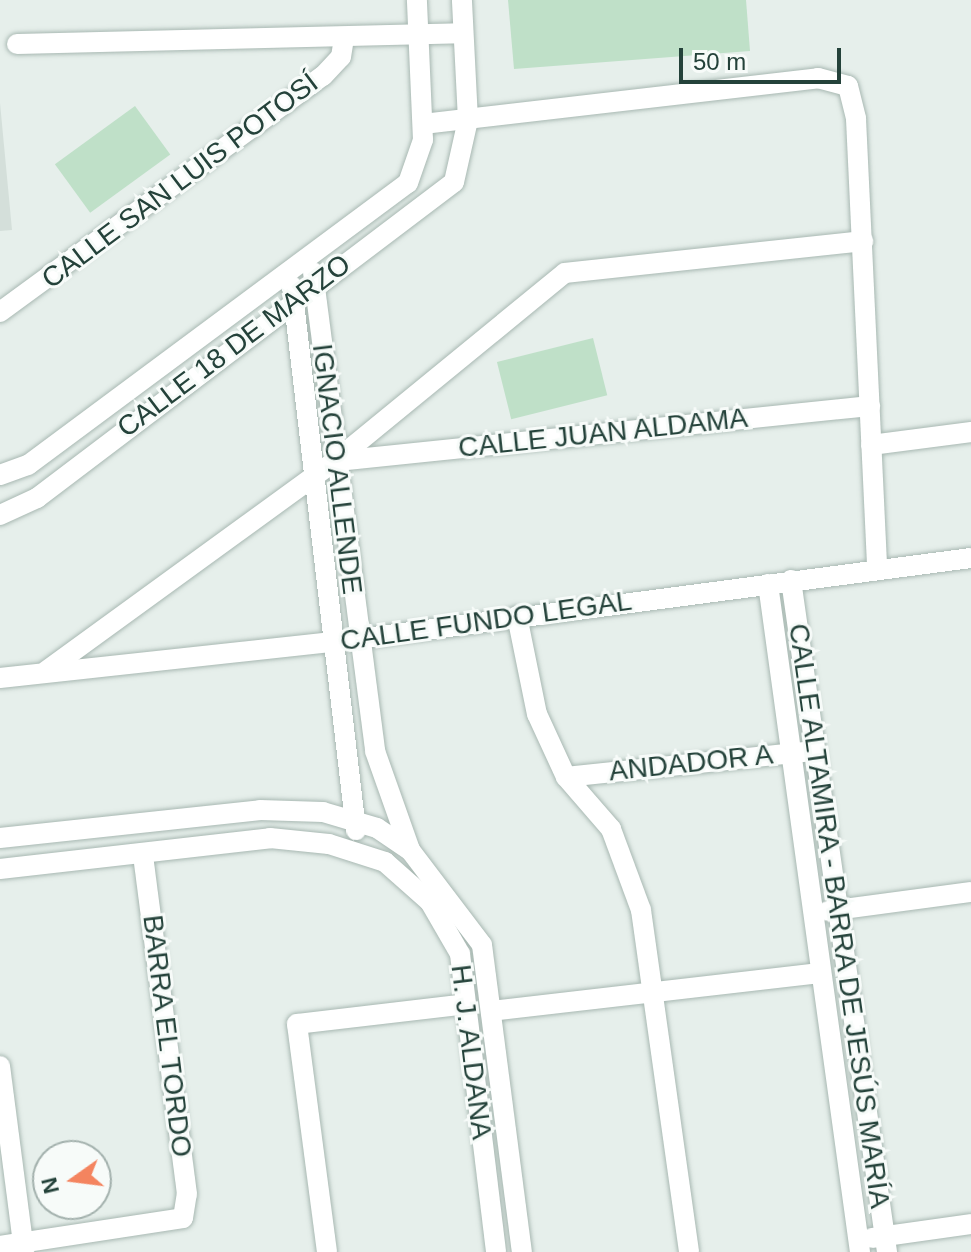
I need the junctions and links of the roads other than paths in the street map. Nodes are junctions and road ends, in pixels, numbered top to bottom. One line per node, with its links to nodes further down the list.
1 (417, 0): 4 (street)
2 (462, 0): 3 (street)
3 (462, 33): 4 (street); 7 (street)
4 (417, 35): 5 (street); 8 (street)
5 (344, 38): 6 (street); 14 (street, CALLE SAN LUIS POTOSÍ)
6 (17, 44)
7 (468, 120): 8 (street); 9 (street); 12 (street, CALLE 18 DE MARZO)
8 (423, 124): 10 (street, CALLE 18 DE MARZO)
9 (863, 241): 15 (street); 18 (street)
10 (311, 250): 11 (street, CALLE 18 DE MARZO); 12 (street, IGNACIO ALLENDE)
11 (290, 266): 13 (street, IGNACIO ALLENDE); 19 (street, CALLE 18 DE MARZO)
12 (314, 282): 13 (street, CALLE 18 DE MARZO); 18 (street, IGNACIO ALLENDE)
13 (294, 297): 20 (street, IGNACIO ALLENDE); 21 (street, CALLE 18 DE MARZO)
14 (0, 312)
15 (870, 406): 17 (street); 18 (street, CALLE JUAN ALDAMA)
16 (971, 432): 17 (street)
17 (871, 445): 23 (street)
18 (335, 461): 20 (street); 27 (street, IGNACIO ALLENDE)
19 (0, 475)
20 (313, 477): 28 (street, IGNACIO ALLENDE); 29 (street)
21 (0, 515)
22 (971, 558): 23 (street, CALLE FUNDO LEGAL)
23 (877, 569): 24 (street, CALLE FUNDO LEGAL)
24 (791, 580): 25 (street, CALLE FUNDO LEGAL); 31 (street, CALLE ALTAMIRA - BARRA DE JESÚS MARÍA)
25 (768, 584): 26 (street, CALLE FUNDO LEGAL); 32 (street, CALLE ALTAMIRA - BARRA DE JESÚS MARÍA)
26 (517, 616): 27 (street, CALLE FUNDO LEGAL); 33 (street)
27 (358, 639): 28 (street, CALLE FUNDO LEGAL); 37 (street, H. J. ALDANA)
28 (332, 642): 29 (street, CALLE FUNDO LEGAL); 34 (street)
29 (46, 671): 30 (street, CALLE FUNDO LEGAL)
30 (0, 678)
31 (816, 751): 32 (street, ANDADOR A); 41 (street, CALLE ALTAMIRA - BARRA DE JESÚS MARÍA)
32 (791, 753): 33 (street, ANDADOR A); 42 (street, CALLE ALTAMIRA - BARRA DE JESÚS MARÍA)
33 (566, 777): 44 (street)
34 (356, 820): 35 (street, H. J. ALDANA); 36 (street); 37 (street, H. J. ALDANA)
35 (0, 838)
36 (357, 850): 38 (street, H. J. ALDANA); 45 (street, H. J. ALDANA)
37 (410, 850): 46 (street, H. J. ALDANA)
38 (143, 854): 39 (street, H. J. ALDANA); 52 (street, BARRA EL TORDO)
39 (0, 869)
40 (971, 892): 41 (street)
41 (839, 910): 42 (street); 49 (street, CALLE ALTAMIRA - BARRA DE JESÚS MARÍA)
42 (813, 914): 43 (street, CALLE ALTAMIRA - BARRA DE JESÚS MARÍA)
43 (821, 973): 44 (street); 51 (street, CALLE ALTAMIRA - BARRA DE JESÚS MARÍA)
44 (655, 992): 46 (street); 56 (street)
45 (466, 1004): 53 (street); 54 (street, H. J. ALDANA)
46 (491, 1011): 55 (street, H. J. ALDANA)
47 (0, 1066): 52 (street)
48 (971, 1224): 49 (street)
49 (886, 1244): 51 (street)
50 (0, 1246): 52 (street)
51 (859, 1246)
52 (24, 1248)
53 (327, 1252)
54 (496, 1252)
55 (522, 1252)
56 (689, 1252)

